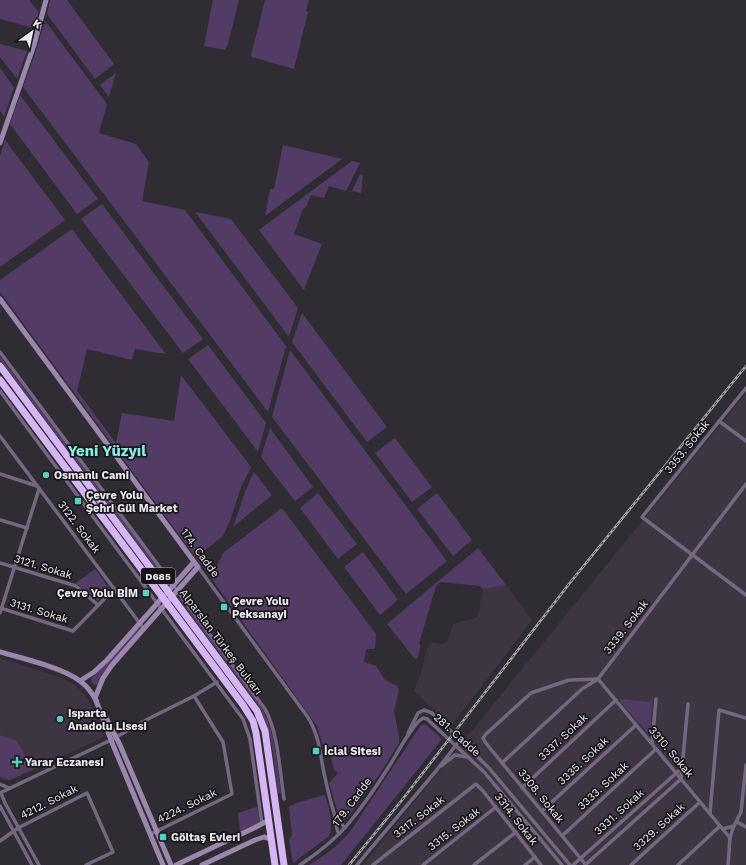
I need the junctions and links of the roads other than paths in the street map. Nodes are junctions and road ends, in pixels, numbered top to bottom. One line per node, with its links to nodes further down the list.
1 (46, 0): 2 (street)
2 (0, 143)
3 (0, 298): 18 (street, 174. Cadde)
4 (0, 352): 23 (street)
5 (0, 366): 23 (highway, Alparslan Türkeş Bulvarı / D685)
6 (0, 380): 25 (highway, Alparslan Türkeş Bulvarı / D685)
7 (746, 388): 9 (street, 3353. Sokak)
8 (0, 391): 25 (street)
9 (719, 422): 11 (street); 17 (street, 3353. Sokak)
10 (0, 436): 14 (street, 3122. Sokak)
11 (746, 441)
12 (0, 474): 14 (street)
13 (746, 484): 17 (street, 3339. Sokak)
14 (38, 488): 16 (street); 22 (street, 3122. Sokak)
15 (0, 520): 16 (street)
16 (27, 528): 20 (street)
17 (693, 555): 24 (street); 31 (street, 3339. Sokak)
18 (194, 562): 21 (street, 174. Cadde); 23 (street)
19 (0, 563): 20 (street, 3121. Sokak)
20 (14, 567): 26 (street, 3121. Sokak); 27 (street)
21 (198, 567): 23 (street); 65 (street, 174. Cadde)
22 (114, 589): 26 (street); 28 (street, 3122. Sokak)
23 (173, 590): 25 (street); 59 (street); 94 (highway, Alparslan Türkeş Bulvarı / D685)
24 (746, 595)
25 (162, 603): 28 (street); 29 (street); 33 (street); 66 (highway, Alparslan Türkeş Bulvarı / D685)
26 (98, 605): 27 (street, 3131. Sokak)
27 (0, 610)
28 (140, 623): 29 (street, 3122. Sokak); 32 (street)
29 (144, 629): 35 (street)
30 (0, 652): 32 (street)
31 (598, 679): 37 (street, 3310. Sokak); 48 (street, 3339. Sokak); 48 (street, 3308. Sokak)
32 (80, 681): 35 (street)
33 (216, 682): 34 (street); 68 (street)
34 (194, 696): 41 (street); 75 (street, 4224. Sokak)
35 (95, 698): 41 (street)
36 (656, 699): 44 (street)
37 (616, 700): 40 (street, 3310. Sokak); 57 (street, 3337. Sokak)
38 (688, 704): 50 (street)
39 (746, 718): 64 (street)
40 (636, 724): 44 (street, 3310. Sokak); 63 (street, 3335. Sokak)
41 (113, 738): 56 (street); 75 (street); 77 (street)
42 (407, 738): 43 (street, 281. Cadde); 45 (street, 281. Cadde); 73 (street, 179. Cadde)
43 (460, 740): 45 (street); 103 (street, 281. Cadde)
44 (652, 744): 46 (street, 3310. Sokak)
45 (455, 746): 47 (street, 281. Cadde); 51 (street)
46 (656, 749): 52 (street, 3310. Sokak); 79 (street, 3333. Sokak)
47 (469, 758): 51 (street); 102 (street, 281. Cadde)
48 (502, 763): 57 (street, 3308. Sokak)
49 (746, 765): 67 (street)
50 (682, 768): 52 (street, 3331. Sokak); 53 (street)
51 (436, 771): 96 (street)
52 (676, 773): 53 (street, 3310. Sokak); 84 (street, 3331. Sokak)
53 (681, 779): 60 (street, 3310. Sokak); 105 (street, 3331. Sokak)
54 (0, 784): 56 (street)
55 (476, 784): 62 (street, 3314. Sokak); 97 (street, 3317. Sokak)
56 (9, 788): 58 (street)
57 (522, 788): 63 (street, 3308. Sokak)
58 (0, 793): 72 (street)
59 (284, 799)
60 (700, 802): 64 (street, 3310. Sokak); 106 (street, 3329. Sokak)
61 (0, 806): 74 (street)
62 (496, 807): 76 (street, 3314. Sokak); 98 (street, 3315. Sokak)
63 (542, 811): 79 (street, 3308. Sokak)
64 (710, 813): 70 (street, 3310. Sokak)
65 (334, 815): 73 (street); 78 (street, 174. Cadde)
66 (269, 820): 68 (street); 81 (highway, Alparslan Türkeş Bulvarı / D685)
67 (736, 822): 69 (street); 71 (street)
68 (262, 824): 91 (street)
69 (734, 826): 70 (street); 80 (street)
70 (721, 827): 80 (street, 3310. Sokak); 107 (street)
71 (746, 827)
72 (18, 828): 74 (street, 4212. Sokak); 87 (street); 88 (street, 4212. Sokak)
73 (345, 828): 78 (street, 179. Cadde)
74 (13, 830): 82 (street, 4212. Sokak); 86 (street)
75 (157, 831): 77 (street, 4224. Sokak); 90 (street)
76 (516, 832): 83 (street, 3314. Sokak); 99 (street)
77 (150, 834): 89 (street)
78 (339, 834): 95 (street, 179. Cadde)
79 (562, 836): 84 (street, 3308. Sokak)
80 (730, 838): 85 (street)
81 (271, 839): 92 (street); 93 (highway, Alparslan Türkeş Bulvarı / D685)
82 (0, 841)
83 (535, 857): 100 (street); 101 (street, 3314. Sokak)
84 (581, 859): 104 (street, 3331. Sokak); 105 (street, 3308. Sokak)
85 (728, 863): 108 (street)
86 (32, 865)
87 (38, 865)
88 (86, 865)
89 (163, 865)
90 (171, 865)
91 (176, 865)
92 (202, 865)
93 (275, 865)
94 (284, 865)
95 (300, 865)
96 (357, 865)
97 (373, 865)
98 (422, 865)
99 (474, 865)
100 (525, 865)
101 (541, 865)
102 (562, 865)
103 (570, 865)
104 (573, 865)
105 (585, 865)
106 (631, 865)
107 (678, 865)
108 (724, 865)

